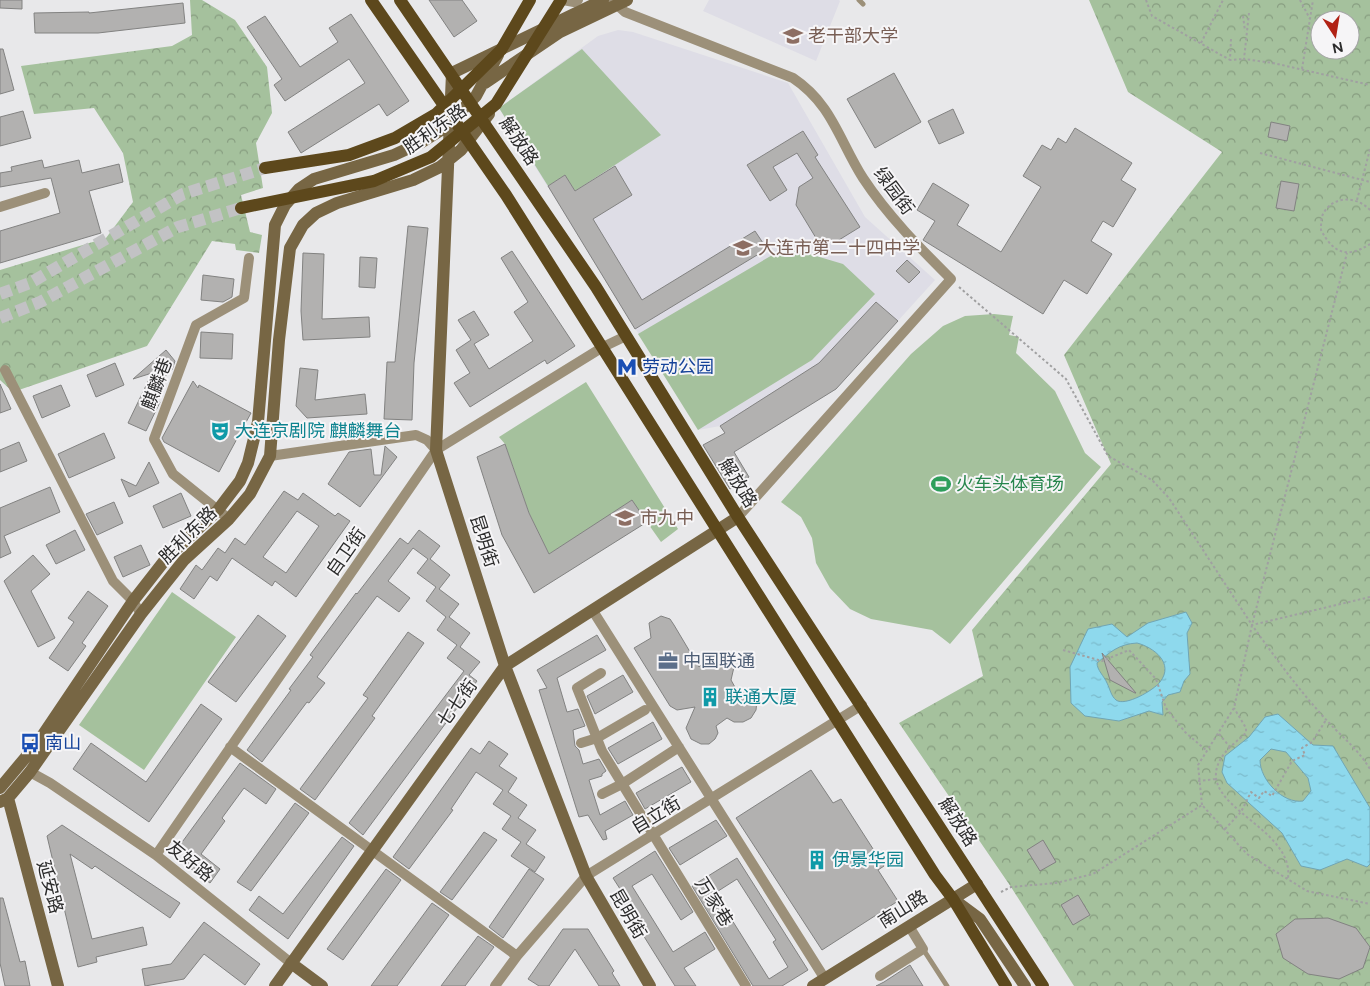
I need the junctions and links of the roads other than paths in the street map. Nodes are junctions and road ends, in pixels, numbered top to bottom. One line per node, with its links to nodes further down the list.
1 (371, 0): 14 (main road)
2 (400, 0): 11 (main road, 解放路)
3 (530, 0): 10 (main road)
4 (562, 0): 5 (street); 13 (main road, 胜利东路)
5 (578, 0)
6 (603, 0): 9 (main road)
7 (612, 0): 8 (street)
8 (626, 6): 9 (main road); 26 (street, 绿园街)
9 (559, 27): 11 (main road); 12 (main road)
10 (501, 50): 15 (main road); 25 (main road)
11 (452, 73): 12 (main road, 解放路); 14 (main road, 昆明街)
12 (466, 96): 20 (main road, 解放路)
13 (496, 104): 18 (main road, 胜利东路); 24 (main road, 胜利东路)
14 (449, 112): 21 (main road); 23 (main road, 昆明街)
15 (265, 168)
16 (45, 193): 17 (street)
17 (0, 207)
18 (241, 208)
19 (249, 258): 25 (street, 麒麟巷)
20 (626, 336): 21 (street, 自卫街); 26 (main road, 解放路)
21 (603, 347): 23 (street, 自卫街); 28 (main road)
22 (5, 370): 29 (street)
23 (436, 450): 24 (street); 32 (main road, 昆明街); 39 (street, 自卫街)
24 (270, 456): 27 (main road, 胜利东路)
25 (218, 510): 27 (street, 麒麟巷); 29 (main road)
26 (738, 517): 28 (main road, 七七街); 34 (main road, 解放路)
27 (229, 519): 31 (main road, 胜利东路)
28 (716, 531): 30 (main road, 七七街); 36 (main road)
29 (133, 601): 31 (street); 44 (main road)
30 (593, 611): 32 (main road, 七七街); 40 (street)
31 (142, 614): 41 (main road, 胜利东路)
32 (505, 666): 47 (main road, 七七街); 49 (main road, 昆明街)
33 (601, 673): 37 (street, 万家巷)
34 (862, 705): 36 (street, 自立街); 50 (main road, 解放路)
35 (645, 710): 37 (street)
36 (836, 722): 45 (street, 自立街); 51 (main road)
37 (597, 738): 38 (street); 42 (street, 万家巷)
38 (581, 743)
39 (230, 747): 47 (street); 48 (street, 自卫街)
40 (680, 748): 42 (street); 45 (street)
41 (30, 772): 44 (main road, 胜利东路); 48 (street, 友好路)
42 (622, 784): 43 (street); 46 (street, 万家巷)
43 (602, 794)
44 (3, 796): 59 (main road, 延安路)
45 (712, 800): 46 (street, 自立街); 57 (street)
46 (654, 836): 49 (street, 自立街); 63 (street, 万家巷)
47 (372, 852): 54 (street); 55 (main road, 七七街)
48 (156, 855): 55 (street, 友好路)
49 (586, 876): 54 (street, 自立街); 62 (main road, 昆明街)
50 (977, 884): 51 (main road); 68 (main road, 解放路)
51 (953, 899): 52 (main road, 南山路); 66 (main road); 67 (main road, 南山路)
52 (909, 926): 53 (street); 57 (main road, 南山路)
53 (923, 949): 56 (street); 65 (lane)
54 (517, 956): 58 (street, 自立街)
55 (291, 964): 60 (main road, 七七街); 61 (main road, 友好路)
56 (880, 976)
57 (825, 979): 64 (main road, 南山路)
58 (500, 984)
59 (58, 986)
60 (275, 986)
61 (322, 986)
62 (650, 986)
63 (746, 986)
64 (813, 986)
65 (947, 986)
66 (1006, 986)
67 (1025, 986)
68 (1043, 986)

